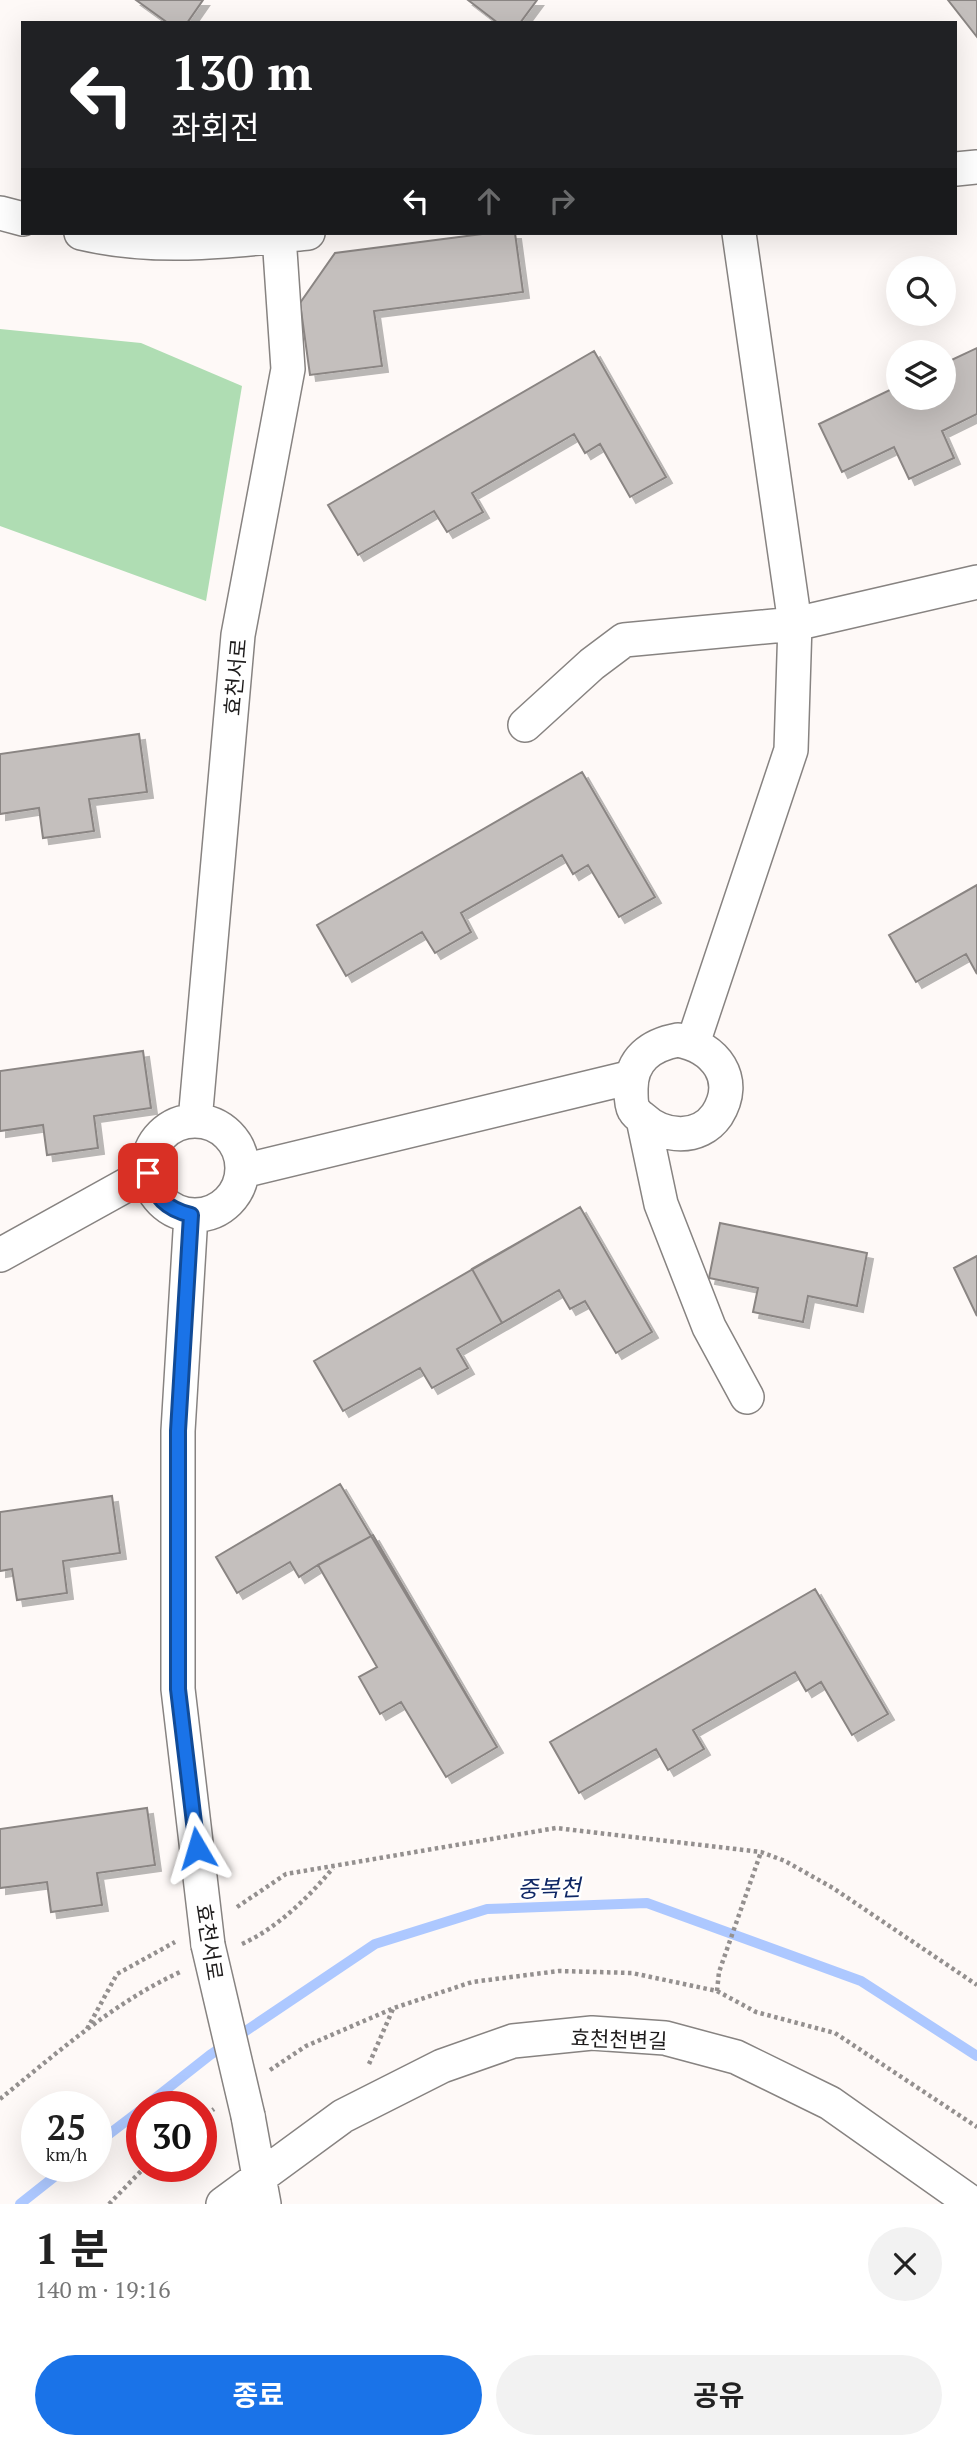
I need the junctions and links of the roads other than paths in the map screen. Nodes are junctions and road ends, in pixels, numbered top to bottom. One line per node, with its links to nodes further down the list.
1 (977, 167): 2 (street)
2 (957, 169)
3 (0, 213): 4 (street)
4 (21, 218)
5 (89, 235): 6 (street)
6 (282, 235)
7 (293, 235): 15 (street, 효천서로)
8 (739, 235): 10 (street)
9 (977, 582): 10 (street)
10 (795, 624): 11 (street); 12 (street)
11 (525, 724)
12 (693, 1043): 13 (street); 14 (street)
13 (632, 1077): 14 (street); 16 (street)
14 (643, 1119): 20 (street)
15 (195, 1121): 16 (street); 17 (street)
16 (243, 1171): 18 (street)
17 (148, 1173): 18 (street); 19 (street)
18 (191, 1215): 21 (street, 효천서로, bridge)
19 (0, 1255)
20 (747, 1397)
21 (262, 2191): 22 (street, 효천천변길); 23 (street, 효천천변길)
22 (223, 2204)
23 (973, 2204)

